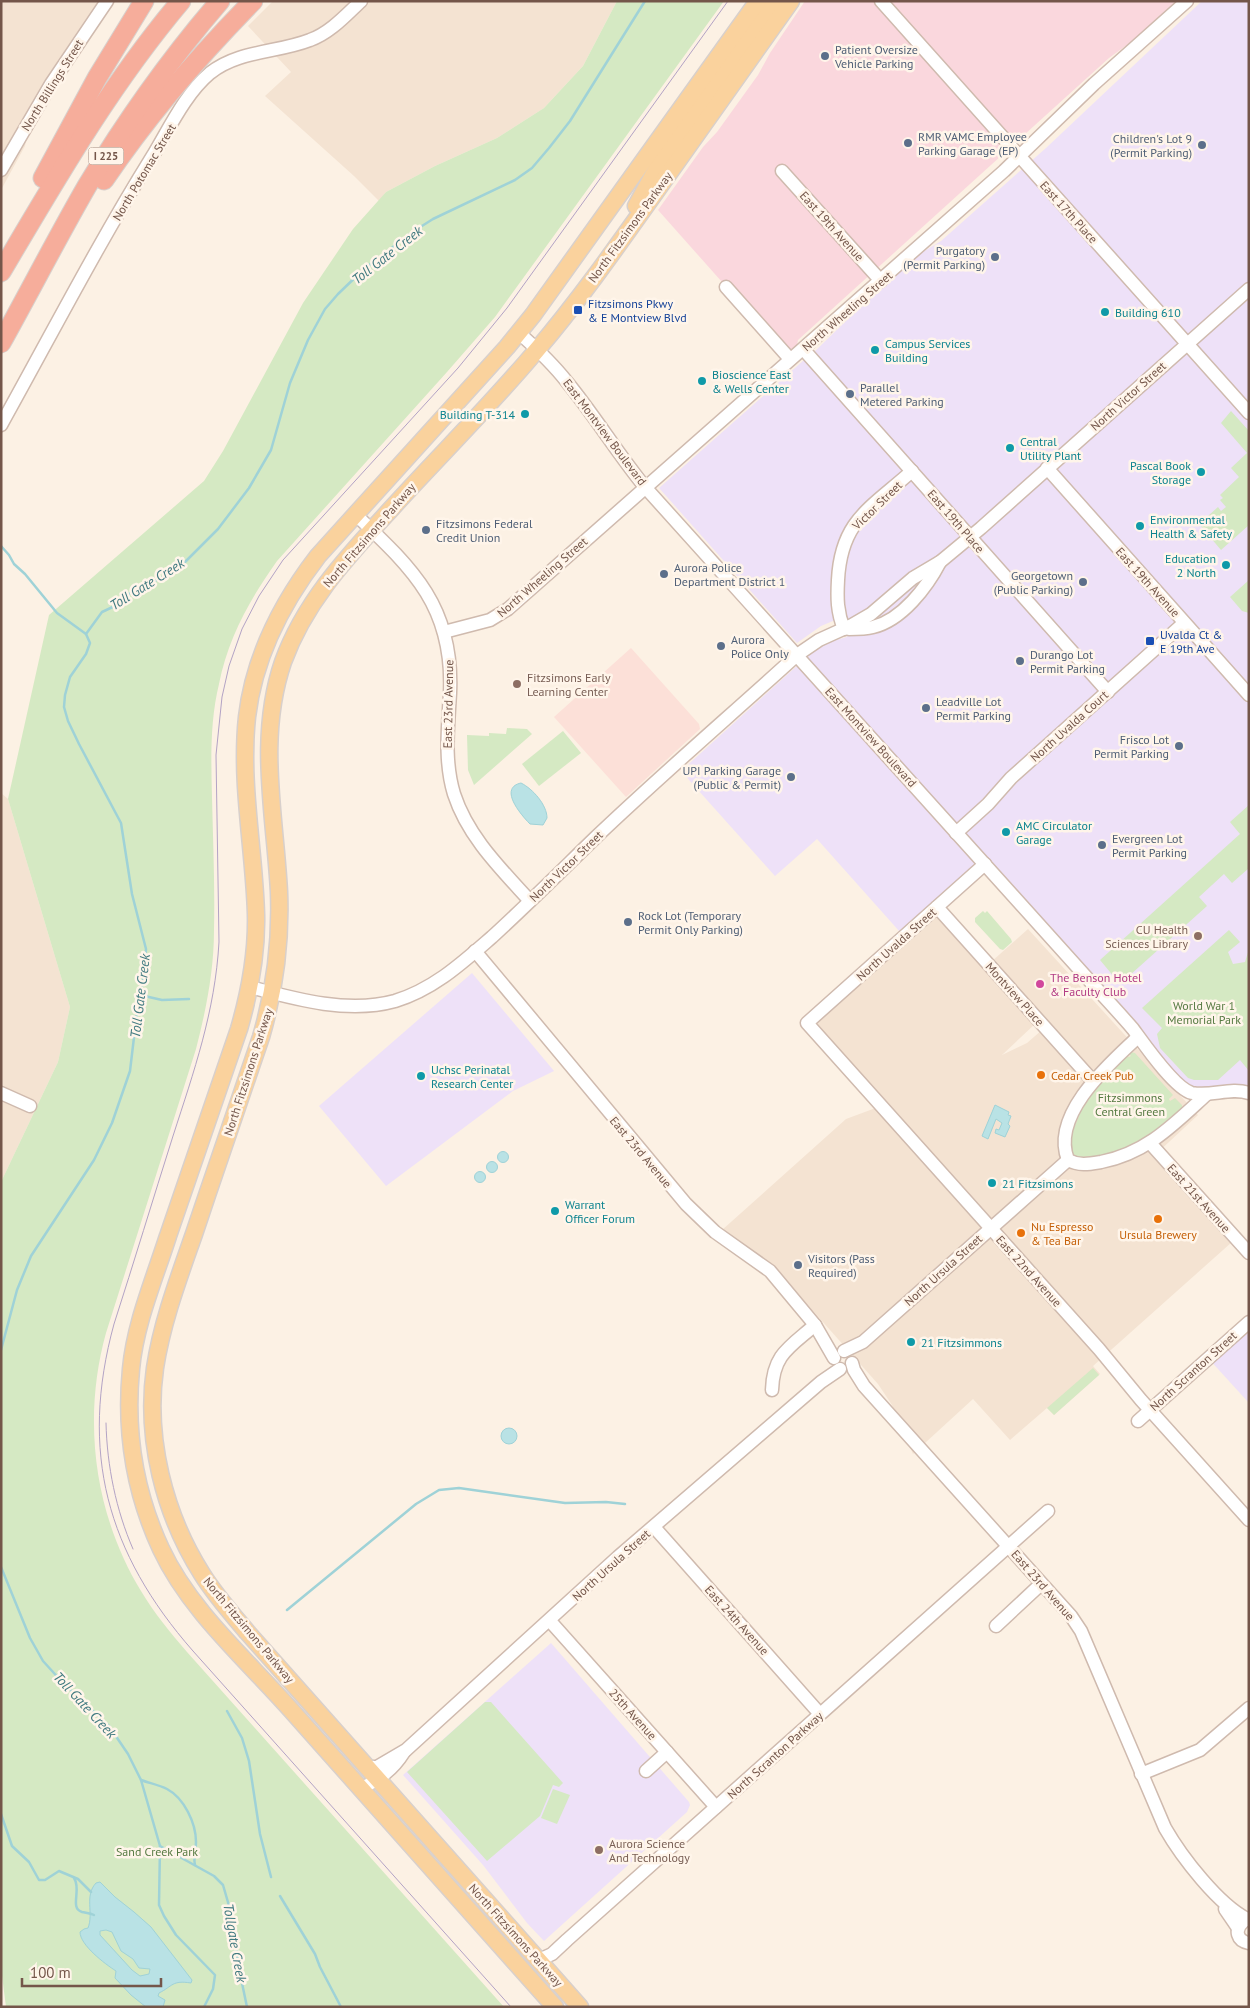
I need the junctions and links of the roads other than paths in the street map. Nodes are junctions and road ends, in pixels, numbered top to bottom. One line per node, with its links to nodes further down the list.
1 (107, 1): 14 (street, North Billings Street)
2 (144, 1): 17 (highway)
3 (180, 1): 18 (highway, I 225)
4 (220, 1): 22 (highway, I 225)
5 (253, 1): 22 (highway)
6 (361, 1): 30 (street, North Potomac Street)
7 (758, 1): 23 (main road, North Fitzsimons Parkway)
8 (774, 1): 16 (main road)
9 (791, 1): 16 (main road, North Fitzsimons Parkway)
10 (870, 1): 12 (street, East 17th Place)
11 (1187, 1): 13 (street, North Wheeling Street)
12 (885, 6): 13 (street, East 17th Place)
13 (1020, 156): 19 (street, North Wheeling Street); 25 (street, East 17th Place)
14 (1, 170)
15 (782, 171): 19 (street, East 19th Avenue)
16 (616, 248): 26 (main road, North Fitzsimons Parkway)
17 (1, 264)
18 (1, 272)
19 (881, 281): 27 (street, North Wheeling Street)
20 (726, 287): 28 (street)
21 (1249, 289): 25 (street, North Victor Street)
22 (12, 324): 24 (highway, I 225)
23 (519, 333): 26 (street, East Montview Boulevard); 34 (main road, North Fitzsimons Parkway)
24 (1, 343)
25 (1187, 344): 29 (street, East 17th Place); 31 (street, North Victor Street)
26 (537, 350): 33 (street, East Montview Boulevard); 35 (main road, North Fitzsimons Parkway)
27 (804, 350): 28 (street, North Wheeling Street); 32 (street, East 19th Place)
28 (790, 359): 33 (street, North Wheeling Street)
29 (1249, 413)
30 (1, 425)
31 (1047, 468): 36 (street, North Victor Street); 38 (street, East 19th Avenue)
32 (912, 471): 36 (street, East 19th Place); 39 (street, Victor Street)
33 (645, 487): 40 (street, North Wheeling Street); 41 (street, East Montview Boulevard)
34 (354, 514): 35 (street, East 23rd Avenue); 49 (main road, North Fitzsimons Parkway)
35 (372, 530): 40 (street, East 23rd Avenue); 50 (main road, North Fitzsimons Parkway)
36 (970, 537): 37 (street, North Victor Street); 42 (street, East 19th Place)
37 (940, 562): 39 (street, North Victor Street); 39 (street, North Victor Street)
38 (1184, 623): 42 (street, North Uvalda Court); 43 (street, East 19th Avenue)
39 (844, 629): 41 (street, North Victor Street)
40 (444, 632): 46 (street, East 23rd Avenue)
41 (797, 655): 44 (street, East Montview Boulevard); 46 (street, North Victor Street)
42 (1108, 692): 44 (street, North Uvalda Court)
43 (1249, 695)
44 (956, 833): 45 (street, East Montview Boulevard)
45 (985, 864): 47 (street, North Uvalda Street); 52 (street, East Montview Boulevard)
46 (530, 901): 48 (street, North Victor Street)
47 (937, 907): 51 (street, North Uvalda Street); 53 (street, Montview Place)
48 (475, 951): 50 (street, North Victor Street); 63 (street, East 23rd Avenue)
49 (250, 987): 50 (street, North Victor Street); 81 (main road, North Fitzsimons Parkway)
50 (273, 993): 79 (main road, North Fitzsimons Parkway)
51 (807, 1023): 60 (street, East 22nd Avenue)
52 (1138, 1037): 53 (street); 56 (street, East Montview Boulevard)
53 (1093, 1081): 59 (street)
54 (1, 1093): 57 (street)
55 (1249, 1093): 56 (street, East Montview Boulevard)
56 (1207, 1094): 58 (street)
57 (30, 1106)
58 (1150, 1143): 59 (street); 61 (street, East 21st Avenue)
59 (1068, 1160): 60 (street, North Ursula Street)
60 (990, 1227): 64 (street, North Ursula Street); 66 (street, East 22nd Avenue)
61 (1249, 1253)
62 (1249, 1322): 66 (street, North Scranton Street)
63 (815, 1325): 64 (street, East 23rd Avenue); 65 (street)
64 (842, 1360): 70 (street, North Ursula Street); 71 (street, East 23rd Avenue)
65 (772, 1390)
66 (1150, 1410): 67 (street, North Scranton Street); 69 (street, East 22nd Avenue)
67 (1138, 1421)
68 (1048, 1511): 71 (street, North Scranton Parkway)
69 (1249, 1520)
70 (654, 1527): 73 (street, North Ursula Street); 76 (street, East 24th Avenue)
71 (1008, 1546): 72 (street, East 23rd Avenue); 76 (street, North Scranton Parkway)
72 (1041, 1584): 74 (street); 80 (street, East 23rd Avenue)
73 (550, 1621): 77 (street, 25th Avenue); 79 (street, North Ursula Street)
74 (996, 1626)
75 (1249, 1708): 80 (street)
76 (820, 1714): 82 (street, North Scranton Parkway)
77 (667, 1752): 78 (street); 82 (street, 25th Avenue)
78 (646, 1771)
79 (373, 1773): 81 (street, North Ursula Street); 87 (main road, North Fitzsimons Parkway)
80 (1141, 1774): 83 (street, East 23rd Avenue)
81 (361, 1789): 88 (main road, North Fitzsimons Parkway)
82 (716, 1808): 87 (street, North Scranton Parkway)
83 (1216, 1894): 84 (street, East 23rd Avenue); 85 (street, East 23rd Avenue)
84 (1249, 1920): 85 (street)
85 (1238, 1928): 86 (street, East 23rd Avenue)
86 (1249, 1943)
87 (539, 1960): 89 (main road, North Fitzsimons Parkway)
88 (555, 2007)
89 (580, 2007)

